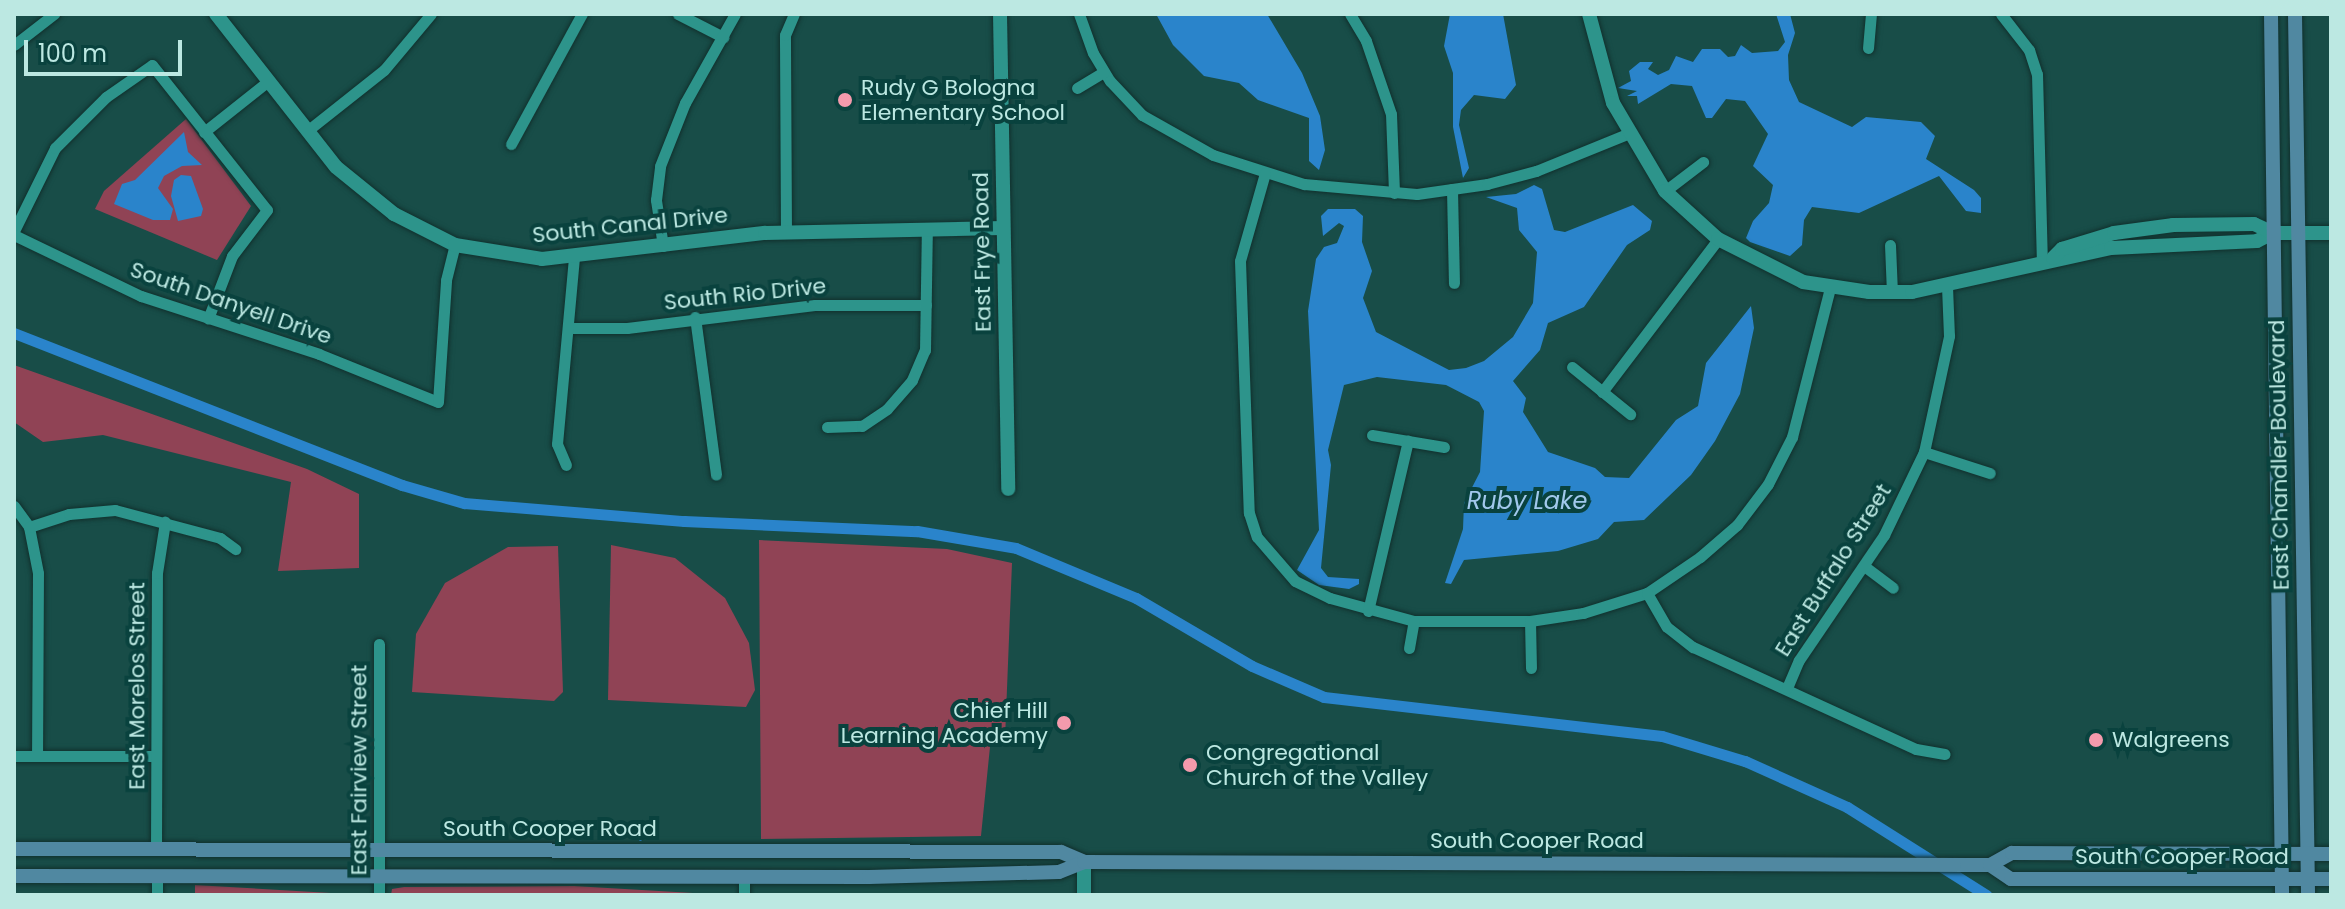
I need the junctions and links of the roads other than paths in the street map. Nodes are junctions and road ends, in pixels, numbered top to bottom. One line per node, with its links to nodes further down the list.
1 (54, 14): 17 (street)
2 (431, 14): 22 (street)
3 (582, 14): 25 (street)
4 (678, 14): 16 (street)
5 (735, 14): 16 (street)
6 (794, 14): 34 (street)
7 (1000, 14): 31 (street, East Frye Road)
8 (1079, 14): 19 (street)
9 (1350, 14): 30 (street)
10 (1589, 14): 24 (street)
11 (1871, 14): 18 (street)
12 (2001, 14): 42 (street)
13 (2271, 14): 35 (main road, East Chandler Boulevard)
14 (2295, 14): 35 (main road, East Chandler Boulevard)
15 (221, 16): 20 (street, South Canal Drive)
16 (723, 37): 40 (street)
17 (14, 45)
18 (1868, 48)
19 (1104, 72): 21 (street); 27 (street)
20 (267, 82): 22 (street, South Canal Drive); 23 (street)
21 (1077, 88)
22 (307, 131): 38 (street, South Canal Drive)
23 (204, 132): 33 (street); 49 (street)
24 (1627, 134): 28 (street); 29 (street)
25 (511, 144)
26 (1703, 162): 29 (street)
27 (1265, 173): 30 (street); 72 (street)
28 (1452, 189): 30 (street); 43 (street)
29 (1665, 191): 37 (street)
30 (1394, 193)
31 (1003, 228): 32 (street, South Canal Drive); 62 (street, East Frye Road)
32 (927, 229): 34 (street, South Canal Drive); 47 (street)
33 (14, 233): 49 (street, South Danyell Drive)
34 (786, 233): 40 (street, South Canal Drive)
35 (2285, 233): 36 (street); 42 (street); 67 (main road, East Chandler Boulevard); 68 (main road, East Chandler Boulevard)
36 (2331, 233)
37 (1718, 239): 45 (street); 52 (street)
38 (455, 245): 41 (street, South Canal Drive); 49 (street, South Danyell Drive)
39 (1890, 245): 46 (street)
40 (663, 246): 41 (street, South Canal Drive)
41 (574, 257): 50 (street)
42 (2048, 260): 44 (street)
43 (1454, 283)
44 (1947, 287): 46 (street); 58 (street, East Buffalo Street)
45 (1830, 288): 46 (street); 71 (street)
46 (1892, 293)
47 (926, 305): 48 (street, South Rio Drive); 54 (street)
48 (695, 317): 50 (street, South Rio Drive); 61 (street)
49 (208, 319)
50 (569, 328): 59 (street)
51 (1572, 367): 52 (street)
52 (1602, 392): 53 (street)
53 (1630, 414)
54 (827, 427)
55 (1372, 435): 56 (street)
56 (1408, 441): 57 (street); 72 (street)
57 (1444, 447)
58 (1924, 452): 60 (street); 69 (street, East Buffalo Street)
59 (566, 465)
60 (1990, 473)
61 (716, 475)
62 (1008, 489)
63 (14, 506): 65 (street)
64 (165, 522): 65 (street); 66 (street); 82 (street, East Morelos Street)
65 (29, 527): 81 (street)
66 (235, 549)
67 (2302, 562): 68 (main road); 90 (main road, East Chandler Boulevard)
68 (2278, 563): 89 (main road, East Chandler Boulevard)
69 (1864, 566): 70 (street); 78 (street, East Buffalo Street)
70 (1893, 588)
71 (1647, 593): 74 (street); 78 (street)
72 (1368, 611): 73 (street)
73 (1414, 621): 74 (street); 76 (street)
74 (1530, 621): 77 (street)
75 (379, 644): 85 (street, East Fairview Street)
76 (1409, 648)
77 (1531, 668)
78 (1787, 688): 79 (street)
79 (1945, 754)
80 (14, 756): 81 (street)
81 (37, 756): 82 (street)
82 (156, 756): 84 (street, East Morelos Street)
83 (14, 849): 84 (main road, South Cooper Road)
84 (156, 850): 85 (main road, South Cooper Road)
85 (379, 850): 86 (main road, South Cooper Road); 94 (street, East Fairview Street)
86 (744, 852): 87 (main road, South Cooper Road); 97 (main road)
87 (996, 852): 91 (main road, South Cooper Road); 93 (main road)
88 (2331, 854): 90 (main road, South Cooper Road)
89 (2282, 855): 90 (main road, South Cooper Road); 92 (main road, South Cooper Road); 98 (main road, East Chandler Boulevard)
90 (2307, 855): 99 (main road, East Chandler Boulevard)
91 (1084, 862): 92 (main road, South Cooper Road); 93 (main road, South Cooper Road); 104 (street)
92 (1990, 865): 98 (main road, South Cooper Road)
93 (997, 874): 97 (main road, South Cooper Road)
94 (379, 875): 96 (main road, South Cooper Road); 97 (main road, South Cooper Road); 102 (street, East Fairview Street)
95 (14, 876): 96 (main road, South Cooper Road)
96 (157, 876): 101 (street)
97 (744, 877): 103 (street)
98 (2282, 879): 99 (main road, South Cooper Road); 105 (main road, East Chandler Boulevard)
99 (2307, 879): 100 (main road, South Cooper Road); 106 (main road, East Chandler Boulevard)
100 (2331, 879)
101 (157, 895)
102 (379, 895)
103 (744, 895)
104 (1084, 895)
105 (2282, 895)
106 (2308, 895)

